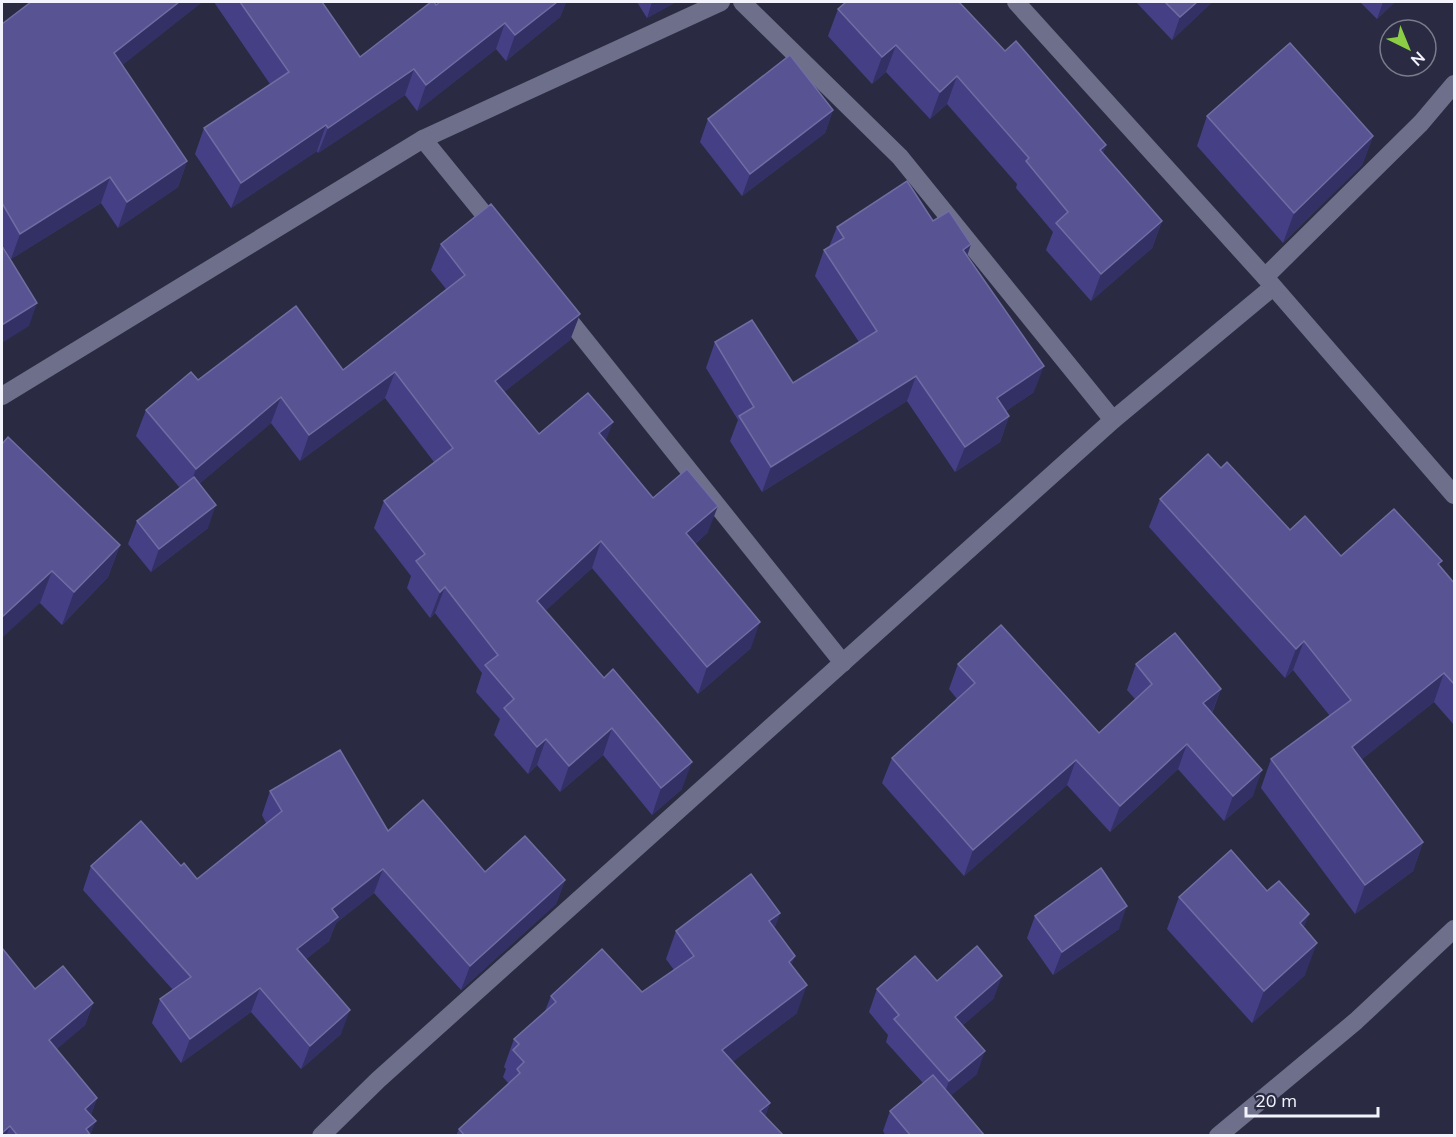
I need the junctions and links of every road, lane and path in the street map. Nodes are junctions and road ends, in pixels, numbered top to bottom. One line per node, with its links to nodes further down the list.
1 (721, 2): 5 (street)
2 (742, 2): 10 (street)
3 (1016, 2): 7 (street)
4 (1455, 84): 7 (street)
5 (423, 139): 6 (street); 9 (street)
6 (506, 242)
7 (1269, 282): 10 (street); 11 (street)
8 (551, 298): 12 (street)
9 (2, 396)
10 (1113, 420): 12 (street)
11 (1455, 495)
12 (843, 663): 14 (street)
13 (1455, 929): 15 (street)
14 (321, 1136)
15 (1218, 1136)

